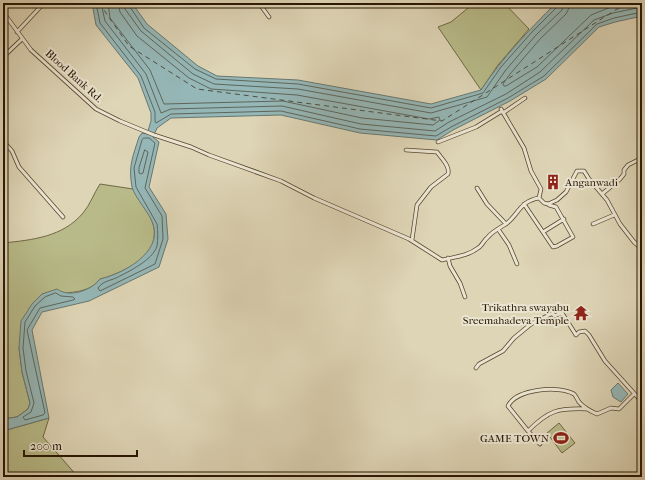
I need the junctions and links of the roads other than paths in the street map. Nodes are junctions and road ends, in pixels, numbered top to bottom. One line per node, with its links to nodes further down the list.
1 (44, 3): 5 (street)
2 (259, 3): 4 (street)
3 (3, 12): 5 (street, Blood Bank Rd.)
4 (269, 16)
5 (17, 32): 6 (street, Blood Bank Rd.)
6 (22, 39): 7 (street); 26 (street, Blood Bank Rd.)
7 (3, 57)
8 (525, 98): 9 (street)
9 (502, 111): 11 (street); 16 (street)
10 (3, 141): 20 (street)
11 (438, 142)
12 (406, 150): 26 (street)
13 (642, 158): 15 (street)
14 (477, 188): 22 (street)
15 (602, 194): 18 (street); 19 (street)
16 (539, 198): 17 (street); 18 (street)
17 (524, 204): 22 (street); 25 (street)
18 (548, 204): 21 (street)
19 (614, 215): 23 (street); 27 (street)
20 (63, 217)
21 (564, 218): 25 (street); 25 (street)
22 (506, 224): 24 (street)
23 (592, 224)
24 (498, 229): 28 (street); 29 (street)
25 (543, 232)
26 (412, 240): 28 (street, Blood Bank Rd.)
27 (642, 250)
28 (448, 258): 30 (street)
29 (517, 264)
30 (465, 297)
31 (476, 368): 32 (street)
32 (634, 394): 34 (street); 36 (street)
33 (579, 402): 35 (street); 36 (street); 37 (street)
34 (642, 402)
35 (576, 409): 36 (street); 37 (street)
36 (587, 409)
37 (528, 431): 38 (street)
38 (540, 444)

